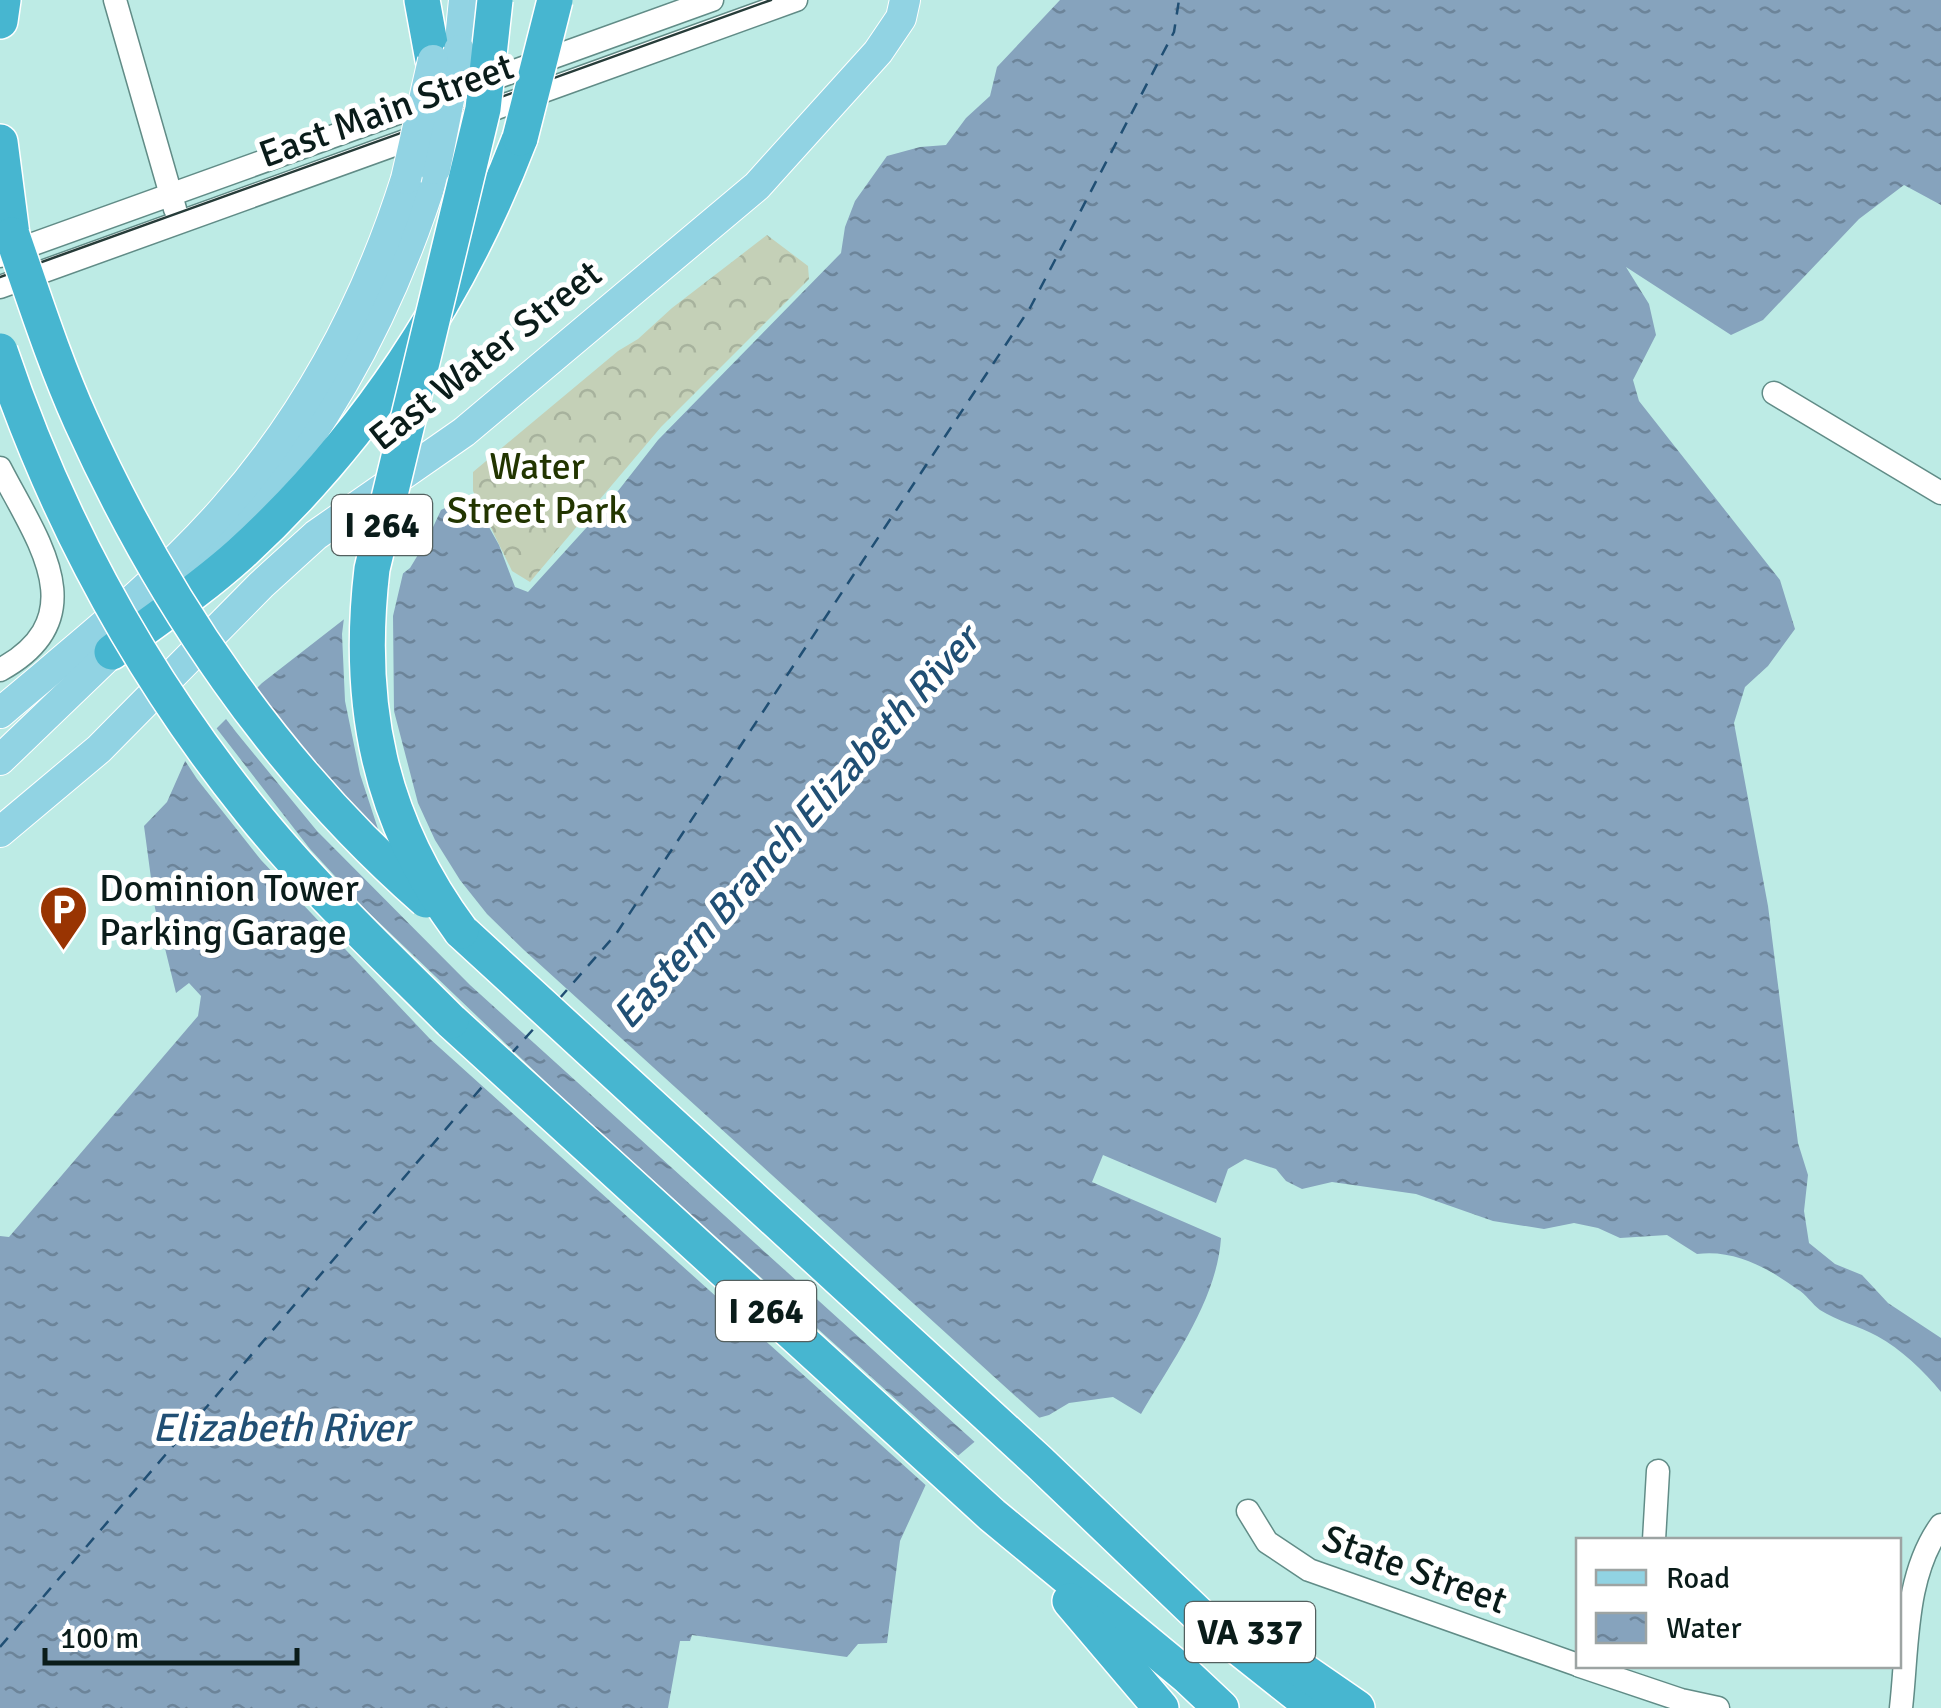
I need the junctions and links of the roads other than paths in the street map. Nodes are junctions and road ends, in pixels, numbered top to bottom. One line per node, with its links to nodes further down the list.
1 (3, 0): 12 (highway)
2 (115, 0): 16 (street)
3 (422, 0): 13 (highway)
4 (439, 0): 13 (main road)
5 (464, 0): 13 (main road)
6 (495, 0): 14 (highway, bridge)
7 (510, 0): 14 (highway, I 264, bridge)
8 (555, 0): 25 (highway, bridge)
9 (712, 0): 16 (street, East Main Street)
10 (796, 0): 18 (street, East Main Street)
11 (905, 0): 29 (main road, East Water Street)
12 (0, 20)
13 (446, 55): 25 (main road, bridge); 27 (main road, bridge)
14 (483, 109): 30 (highway, I 264, bridge)
15 (0, 142): 19 (highway)
16 (170, 195): 18 (street); 19 (street, East Main Street)
17 (0, 198): 19 (highway)
18 (179, 222): 20 (street, East Main Street)
19 (6, 246): 30 (highway, bridge)
20 (0, 287)
21 (0, 351): 33 (highway, I 264, bridge)
22 (1774, 393): 24 (street)
23 (0, 468): 26 (street)
24 (1941, 493)
25 (112, 652): 28 (main road)
26 (0, 670)
27 (0, 713)
28 (0, 760)
29 (0, 832)
30 (461, 930): 36 (highway, I 264)
31 (1658, 1470): 35 (street)
32 (1248, 1511): 38 (street, State Street)
33 (992, 1516): 37 (highway); 43 (highway, I 264)
34 (1941, 1524): 47 (street)
35 (1654, 1538)
36 (1142, 1559): 44 (highway, I 264); 45 (highway, VA 337)
37 (1122, 1661): 41 (highway); 42 (highway)
38 (1576, 1664)
39 (1597, 1668): 40 (street, State Street)
40 (1646, 1676): 46 (street, State Street)
41 (1142, 1708)
42 (1162, 1708)
43 (1221, 1708)
44 (1315, 1708)
45 (1357, 1708)
46 (1718, 1708)
47 (1902, 1708)

